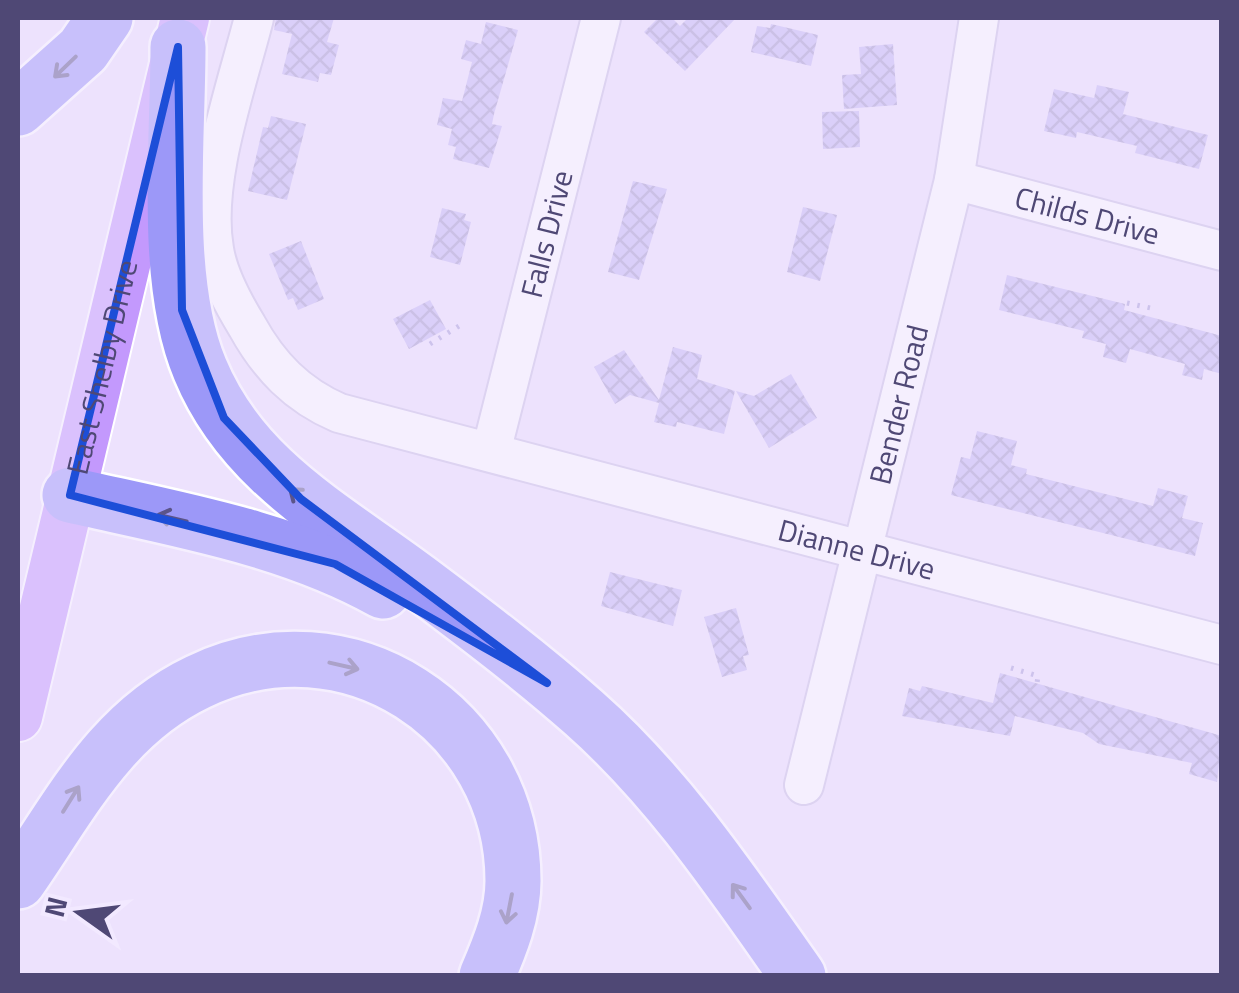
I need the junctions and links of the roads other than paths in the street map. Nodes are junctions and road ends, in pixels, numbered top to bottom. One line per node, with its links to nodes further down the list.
1 (105, 18): 6 (highway, one-way to 6)
2 (254, 18): 9 (street, Dianne Drive)
3 (601, 18): 9 (street, Falls Drive)
4 (979, 18): 7 (street, Bender Road)
5 (181, 32): 10 (main road, East Shelby Drive); 13 (highway, one-way to 5)
6 (18, 108)
7 (954, 180): 8 (street, Childs Drive); 11 (street, Bender Road)
8 (1222, 250)
9 (491, 452): 11 (street, Dianne Drive)
10 (70, 495): 13 (highway, one-way to 10); 14 (main road, East Shelby Drive)
11 (861, 550): 12 (street, Dianne Drive); 15 (street, Bender Road)
12 (1222, 645)
13 (548, 683): 18 (highway, one-way to 13)
14 (18, 716)
15 (804, 786)
16 (18, 880): 17 (highway, one-way to 17)
17 (487, 976)
18 (798, 976)

